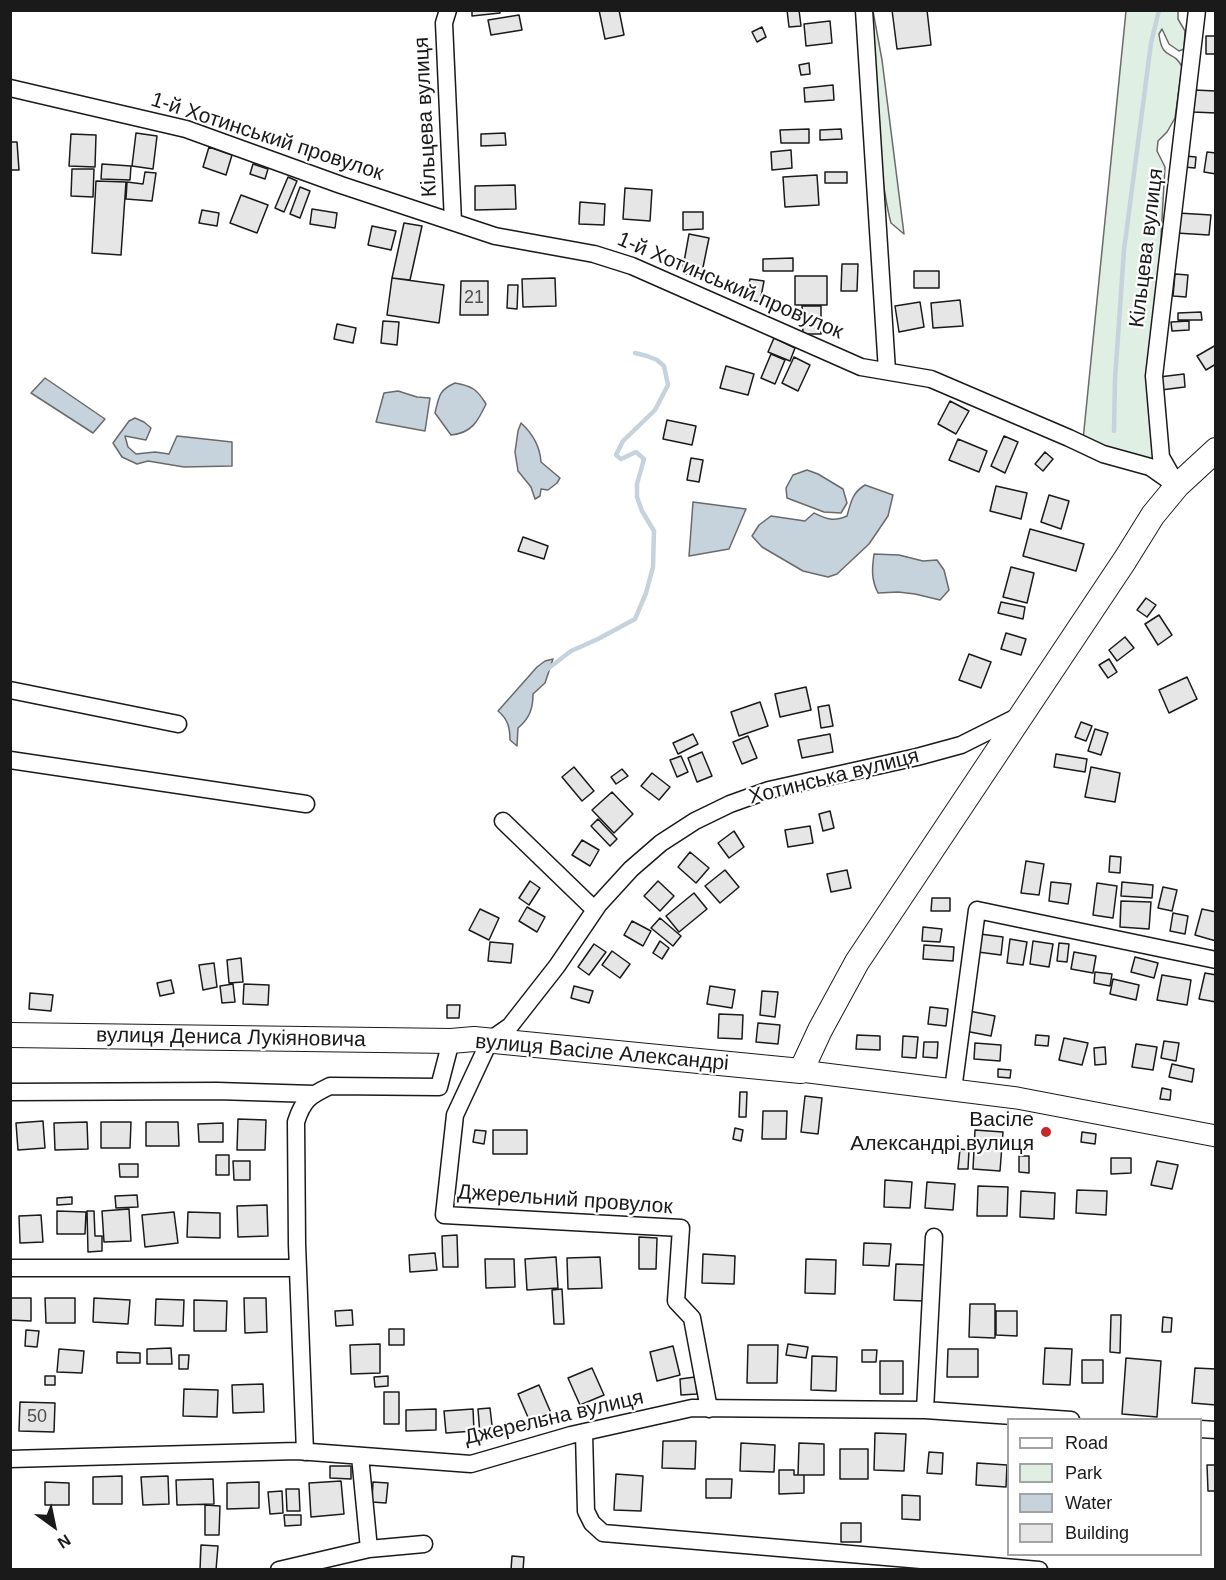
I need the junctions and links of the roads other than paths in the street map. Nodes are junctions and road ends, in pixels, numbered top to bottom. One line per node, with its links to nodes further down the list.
1 (448, 10): 5 (street, Кільцева вулиця)
2 (864, 10): 6 (street)
3 (1197, 10): 8 (street, Кільцева вулиця)
4 (10, 88): 5 (street, 1-й Хотинський провулок)
5 (453, 222): 6 (street, 1-й Хотинський провулок)
6 (888, 371): 8 (street, 1-й Хотинський провулок)
7 (1215, 450): 8 (highway, Хотинська вулиця)
8 (1177, 486): 10 (highway, Хотинська вулиця)
9 (10, 690): 11 (street)
10 (1021, 715): 15 (street, Хотинська вулиця); 20 (highway, Хотинська вулиця)
11 (178, 724)
12 (10, 760): 13 (street)
13 (306, 804)
14 (503, 821): 15 (street)
15 (595, 910): 18 (street, Хотинська вулиця)
16 (1215, 960): 21 (street)
17 (10, 1035): 19 (highway, вулиця Дениса Лукіяновича)
18 (490, 1040): 19 (highway, вулиця Васіле Александрі); 20 (highway, вулиця Васіле Александрі); 28 (street, Джерельний провулок)
19 (451, 1041): 23 (street, вулиця Васіле Александрі)
20 (801, 1071): 21 (main road, вулиця Васіле Александрі)
21 (953, 1090): 24 (main road, вулиця Васіле Александрі)
22 (10, 1092): 23 (street)
23 (314, 1094): 27 (street)
24 (1215, 1136)
25 (934, 1237): 29 (street)
26 (10, 1268): 27 (street)
27 (298, 1268): 32 (street)
28 (709, 1409): 29 (street, Джерельна вулиця); 31 (street, Джерельна вулиця)
29 (925, 1410): 30 (street, Джерельна вулиця)
30 (1055, 1418)
31 (584, 1432): 33 (street, Джерельна вулиця); 38 (street)
32 (305, 1452): 33 (street, Джерельна вулиця); 34 (street, Джерельна вулиця)
33 (360, 1456): 36 (street)
34 (10, 1459)
35 (424, 1544): 36 (street)
36 (369, 1549): 37 (street)
37 (279, 1569)
38 (1039, 1569)

